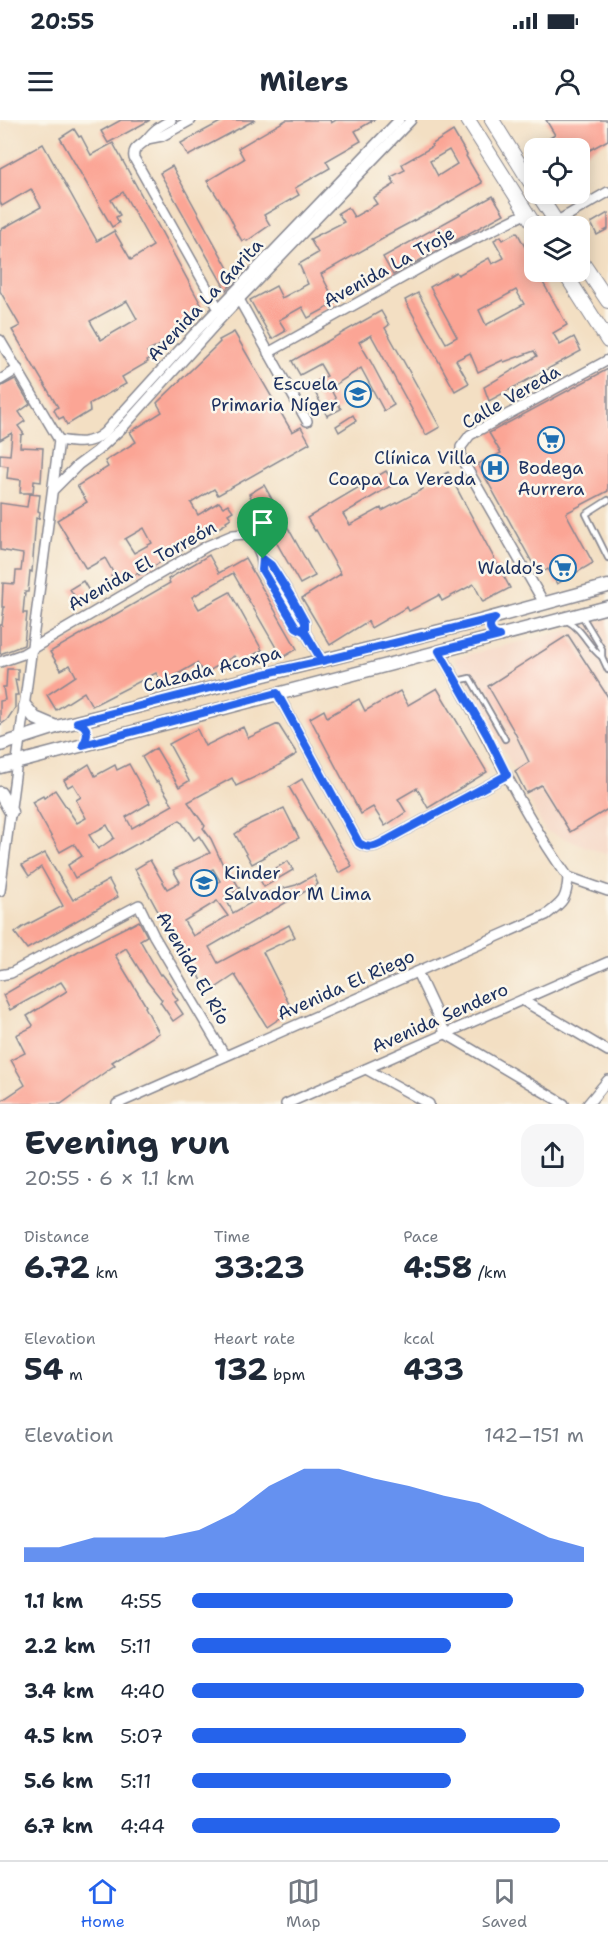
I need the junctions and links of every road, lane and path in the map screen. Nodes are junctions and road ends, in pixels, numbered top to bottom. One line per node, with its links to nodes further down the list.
1 (171, 120): 8 (street)
2 (191, 120): 8 (street)
3 (399, 120): 16 (street, Avenida La Garita)
4 (411, 120): 16 (street, Avenida La Garita)
5 (459, 120): 7 (street)
6 (492, 120): 9 (main road)
7 (472, 125): 11 (main road)
8 (147, 139): 18 (street)
9 (524, 172)
10 (608, 192): 13 (street)
11 (527, 213): 12 (main road); 21 (street, Avenida La Troje)
12 (529, 216)
13 (570, 216)
14 (590, 274): 17 (main road)
15 (570, 282): 20 (main road)
16 (237, 296): 18 (street, Avenida La Garita); 21 (street)
17 (608, 301)
18 (221, 312): 26 (street, Avenida La Garita); 27 (street, Avenida La Garita)
19 (0, 340): 23 (street)
20 (608, 341)
21 (268, 352): 25 (street)
22 (608, 360): 31 (street, Calle Vereda)
23 (18, 369): 24 (street); 26 (street)
24 (0, 380)
25 (307, 421)
26 (59, 440): 27 (street)
27 (53, 490): 40 (street)
28 (608, 500): 29 (lane)
29 (608, 558)
30 (608, 586): 31 (main road, Calzada Acoxpa)
31 (544, 603): 34 (main road, Calzada Acoxpa)
32 (608, 607): 33 (main road)
33 (581, 614): 35 (main road); 42 (lane)
34 (495, 618): 36 (main road, Calzada Acoxpa); 37 (main road)
35 (559, 619): 37 (main road); 42 (lane)
36 (480, 621): 38 (main road); 39 (main road, Calzada Acoxpa)
37 (499, 636): 38 (main road)
38 (486, 640): 41 (main road)
39 (374, 647): 43 (main road, Calzada Acoxpa); 45 (main road)
40 (31, 649): 43 (street, Avenida El Torreón); 44 (street); 49 (street)
41 (439, 651): 45 (main road); 47 (street)
42 (602, 657): 46 (lane)
43 (322, 661): 50 (main road, Calzada Acoxpa)
44 (0, 662)
45 (378, 666): 48 (main road)
46 (608, 670)
47 (457, 681): 53 (lane); 60 (street)
48 (277, 693): 55 (main road); 60 (street)
49 (25, 706): 52 (main road); 54 (street)
50 (90, 719): 51 (main road, Calzada Acoxpa); 55 (main road)
51 (77, 722): 52 (main road, Calzada Acoxpa); 57 (main road)
52 (56, 727): 54 (main road, Calzada Acoxpa)
53 (505, 739)
54 (19, 740): 56 (main road, Calzada Acoxpa); 58 (street)
55 (97, 741): 57 (main road)
56 (0, 745)
57 (83, 745): 58 (main road)
58 (18, 762): 59 (main road); 62 (street)
59 (0, 767)
60 (507, 775): 63 (street)
61 (0, 793): 62 (main road)
62 (11, 812): 64 (street)
63 (568, 877): 65 (street); 67 (street, Avenida El Riego)
64 (0, 891)
65 (608, 891)
66 (606, 965): 69 (street, Avenida Sendero)
67 (417, 972): 70 (street); 72 (street, Avenida El Riego)
68 (0, 975): 72 (street, Avenida El Río)
69 (522, 1000): 70 (street, Avenida Sendero); 71 (street)
70 (446, 1034): 73 (street, Avenida Sendero); 78 (street)
71 (608, 1051)
72 (225, 1056): 75 (street, Avenida El Riego)
73 (366, 1069): 76 (street, Avenida Sendero); 77 (street)
74 (608, 1080): 79 (street)
75 (120, 1104)
76 (286, 1104)
77 (429, 1104)
78 (564, 1104)
79 (588, 1104)

